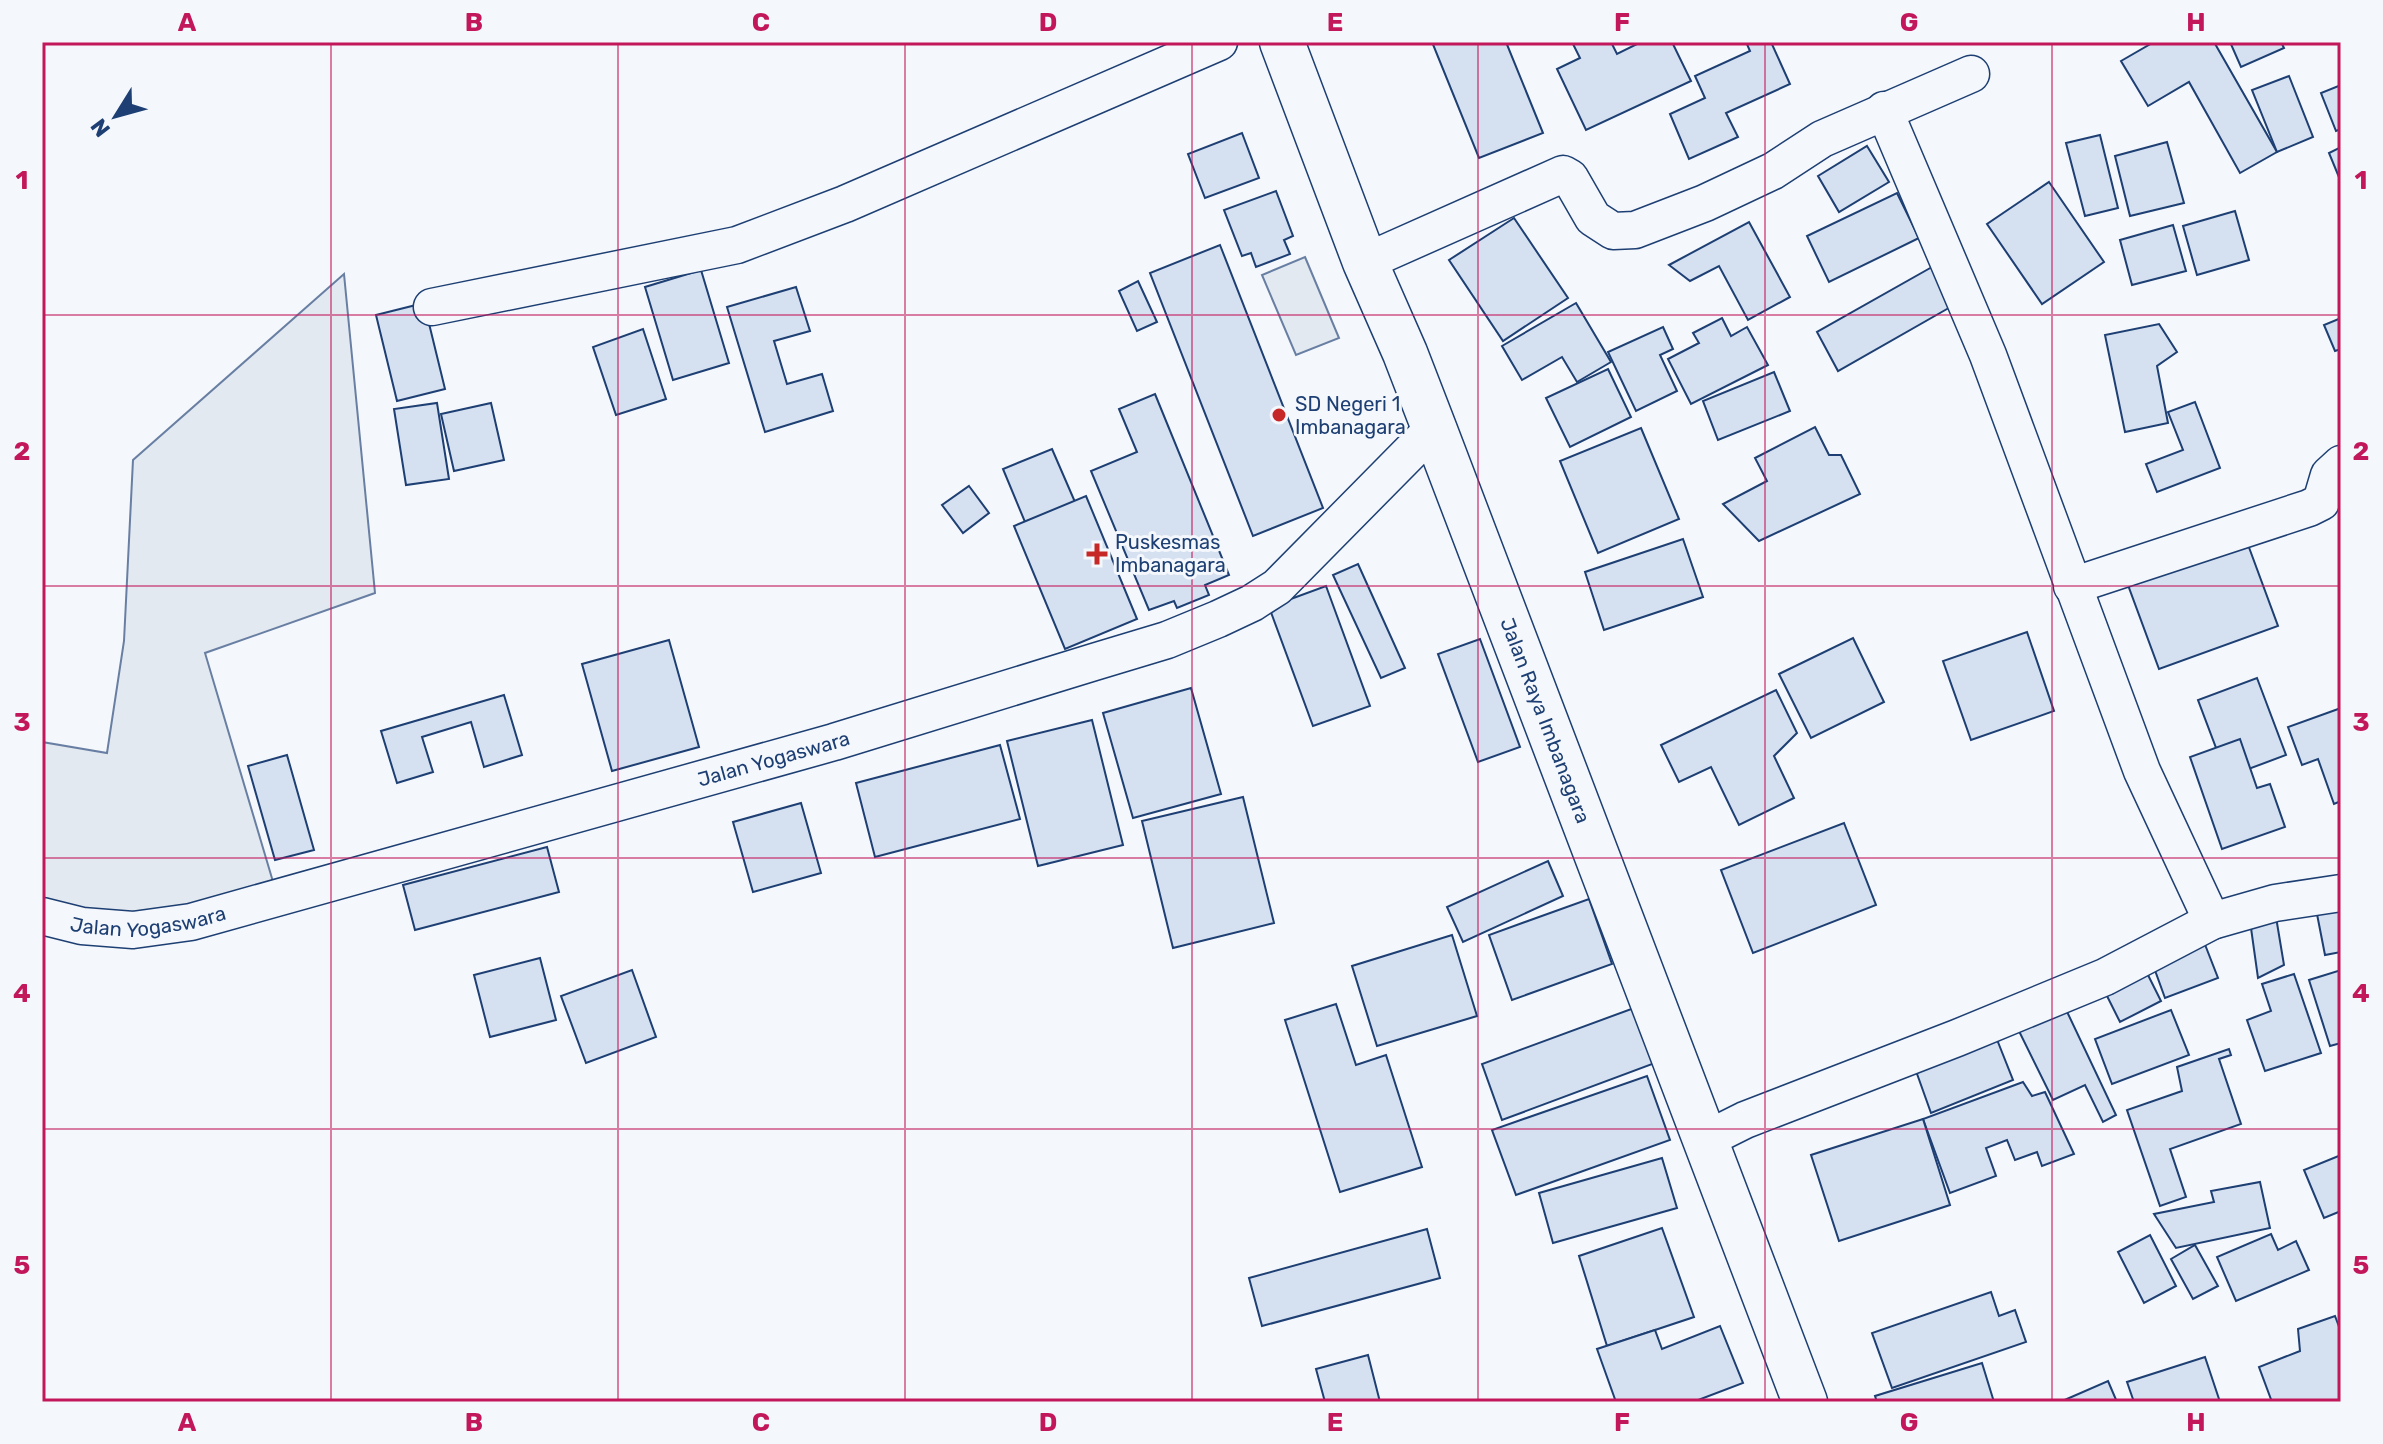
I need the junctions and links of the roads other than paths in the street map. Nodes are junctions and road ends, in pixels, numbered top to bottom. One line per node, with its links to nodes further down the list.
1 (1219, 42): 6 (street)
2 (1282, 42): 5 (highway, Jalan Raya Imbanagara)
3 (1971, 74): 4 (street)
4 (1884, 110): 5 (street); 9 (street)
5 (1365, 262): 7 (highway, Jalan Raya Imbanagara)
6 (432, 307)
7 (1434, 428): 11 (street, Jalan Yogaswara); 13 (highway, Jalan Raya Imbanagara)
8 (2341, 464): 9 (street)
9 (2072, 586): 12 (street)
10 (2341, 893): 12 (street)
11 (42, 916)
12 (2212, 921): 13 (street)
13 (1705, 1140): 14 (highway, Jalan Raya Imbanagara)
14 (1805, 1402)

